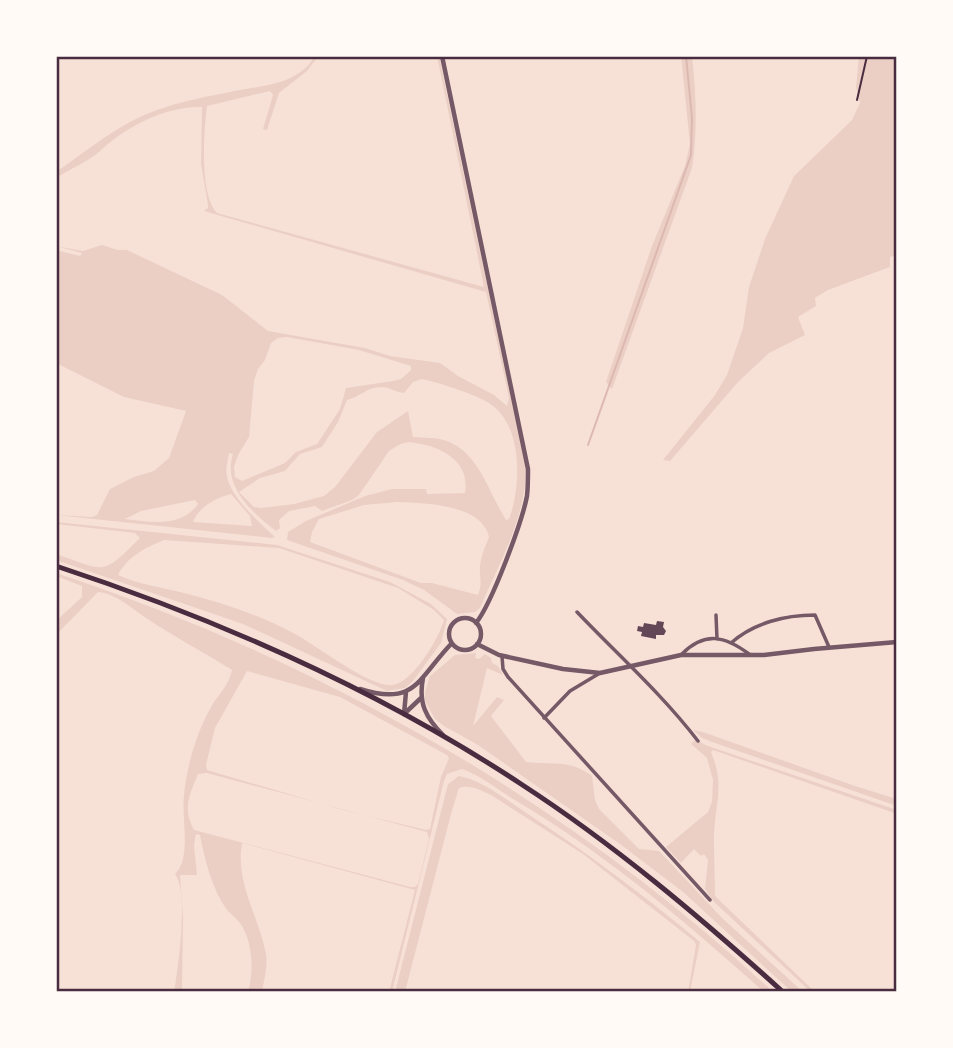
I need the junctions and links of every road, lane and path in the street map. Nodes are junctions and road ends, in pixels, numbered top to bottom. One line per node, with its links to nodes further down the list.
1 (442, 56): 7 (street)
2 (867, 56): 3 (path)
3 (857, 100)
4 (56, 566): 20 (main road)
5 (577, 612): 17 (street)
6 (716, 615): 8 (street)
7 (476, 622): 10 (street); 12 (street)
8 (717, 639): 11 (street); 14 (street)
9 (897, 642): 13 (street)
10 (452, 643): 12 (street); 19 (street)
11 (731, 643): 13 (street); 16 (street)
12 (477, 644): 15 (street)
13 (829, 647): 16 (street)
14 (681, 655): 16 (street); 17 (street)
15 (502, 656): 18 (street); 24 (street)
16 (751, 656)
17 (630, 668): 18 (street); 26 (street)
18 (600, 673): 24 (street)
19 (423, 677): 21 (street); 22 (street)
20 (350, 685): 21 (street); 23 (main road)
21 (406, 692): 23 (street)
22 (422, 698): 23 (street); 25 (street)
23 (404, 714): 25 (main road)
24 (544, 718): 27 (street)
25 (445, 737): 28 (main road)
26 (698, 741)
27 (710, 900)
28 (783, 992)

